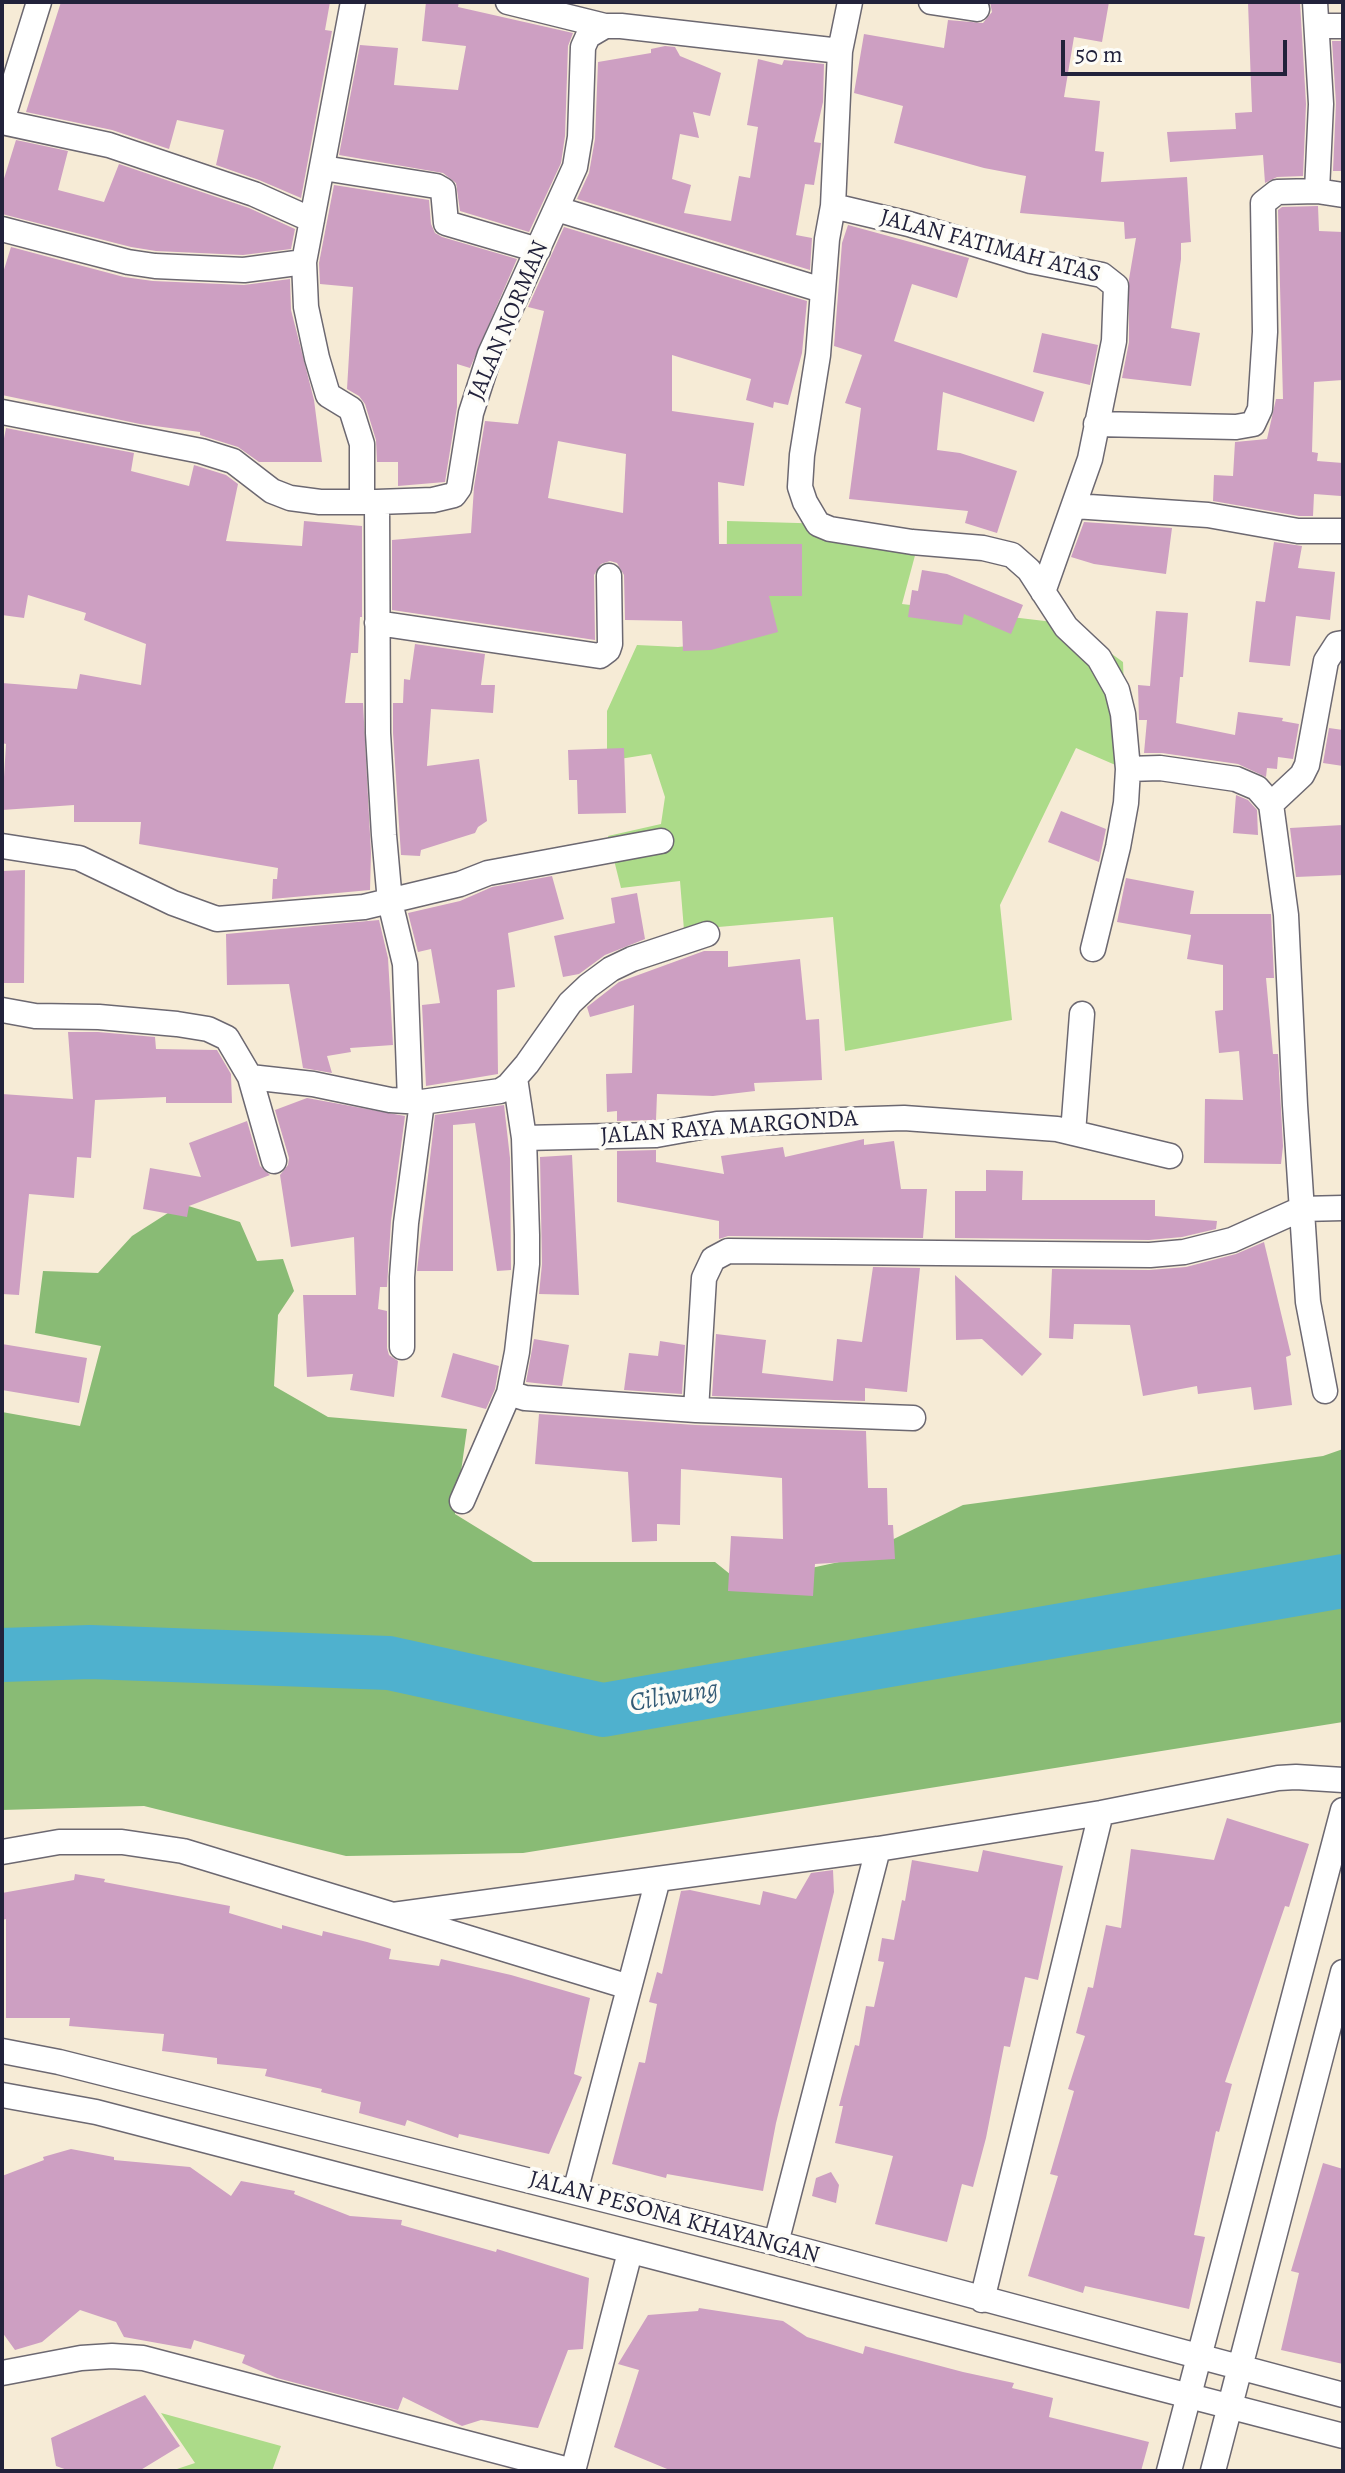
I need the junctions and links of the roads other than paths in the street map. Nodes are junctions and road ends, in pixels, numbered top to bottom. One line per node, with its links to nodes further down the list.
1 (39, 2): 11 (street)
2 (353, 2): 12 (street)
3 (508, 2): 8 (street)
4 (850, 2): 10 (street)
5 (931, 2): 6 (street)
6 (977, 9)
7 (1316, 14): 9 (street); 13 (street)
8 (605, 26): 10 (street); 16 (street, JALAN NORMAN)
9 (1343, 26)
10 (840, 51): 15 (street)
11 (2, 122): 17 (street)
12 (323, 168): 17 (street); 19 (street)
13 (1317, 191): 14 (street); 23 (street)
14 (1343, 195)
15 (833, 206): 21 (street); 23 (street, JALAN FATIMAH ATAS)
16 (557, 209): 19 (street, JALAN NORMAN); 21 (street)
17 (312, 220): 20 (street)
18 (2, 229): 20 (street)
19 (538, 250): 24 (street, JALAN NORMAN)
20 (304, 262): 24 (street)
21 (822, 290): 28 (street)
22 (2, 412): 24 (street, JALAN NORMAN)
23 (1096, 424): 25 (street, JALAN FATIMAH ATAS)
24 (370, 502): 29 (street)
25 (1074, 506): 26 (street); 28 (street, JALAN FATIMAH ATAS)
26 (1343, 531)
27 (609, 576): 29 (street)
28 (1043, 592): 31 (street)
29 (377, 623): 35 (street)
30 (1343, 643): 32 (street)
31 (1128, 769): 32 (street); 37 (street)
32 (1271, 804): 48 (street)
33 (661, 841): 35 (street)
34 (2, 846): 35 (street)
35 (390, 902): 42 (street)
36 (707, 934): 41 (street)
37 (1093, 949)
38 (2, 1010): 40 (street)
39 (1082, 1014): 43 (street)
40 (250, 1077): 42 (street); 46 (street)
41 (515, 1078): 42 (street); 44 (street)
42 (416, 1102): 49 (street)
43 (1073, 1133): 44 (street, JALAN RAYA MARGONDA); 45 (street, JALAN RAYA MARGONDA)
44 (524, 1138): 51 (street)
45 (1170, 1156)
46 (274, 1161)
47 (1343, 1208): 48 (street)
48 (1301, 1209): 50 (street); 52 (street)
49 (402, 1347)
50 (1325, 1391)
51 (509, 1393): 52 (street); 54 (street)
52 (696, 1410): 53 (street)
53 (913, 1418)
54 (462, 1501)
55 (1343, 1780): 57 (street)
56 (1343, 1810): 72 (street)
57 (1101, 1813): 58 (street); 71 (street)
58 (878, 1849): 60 (street); 67 (street)
59 (2, 1852): 61 (street)
60 (658, 1879): 61 (street); 63 (street)
61 (393, 1915): 63 (street)
62 (1343, 1972): 73 (street)
63 (629, 1987): 66 (street)
64 (8, 2052): 65 (street); 66 (street, JALAN PESONA KHAYANGAN)
65 (2, 2096): 68 (street, JALAN PESONA KHAYANGAN)
66 (575, 2192): 67 (street, JALAN PESONA KHAYANGAN)
67 (776, 2243): 69 (street, JALAN PESONA KHAYANGAN)
68 (630, 2252): 70 (street, JALAN PESONA KHAYANGAN); 79 (street)
69 (821, 2256): 70 (street); 71 (street, JALAN PESONA KHAYANGAN)
70 (811, 2298): 75 (street, JALAN PESONA KHAYANGAN)
71 (982, 2300): 72 (street, JALAN PESONA KHAYANGAN)
72 (1197, 2357): 73 (street, JALAN PESONA KHAYANGAN); 75 (street)
73 (1241, 2369): 76 (street, JALAN PESONA KHAYANGAN); 77 (street)
74 (2, 2373): 79 (street)
75 (1187, 2395): 77 (street, JALAN PESONA KHAYANGAN); 80 (street)
76 (1343, 2395)
77 (1230, 2406): 78 (street, JALAN PESONA KHAYANGAN); 81 (street)
78 (1343, 2436)
79 (573, 2471)
80 (1169, 2471)
81 (1213, 2471)

